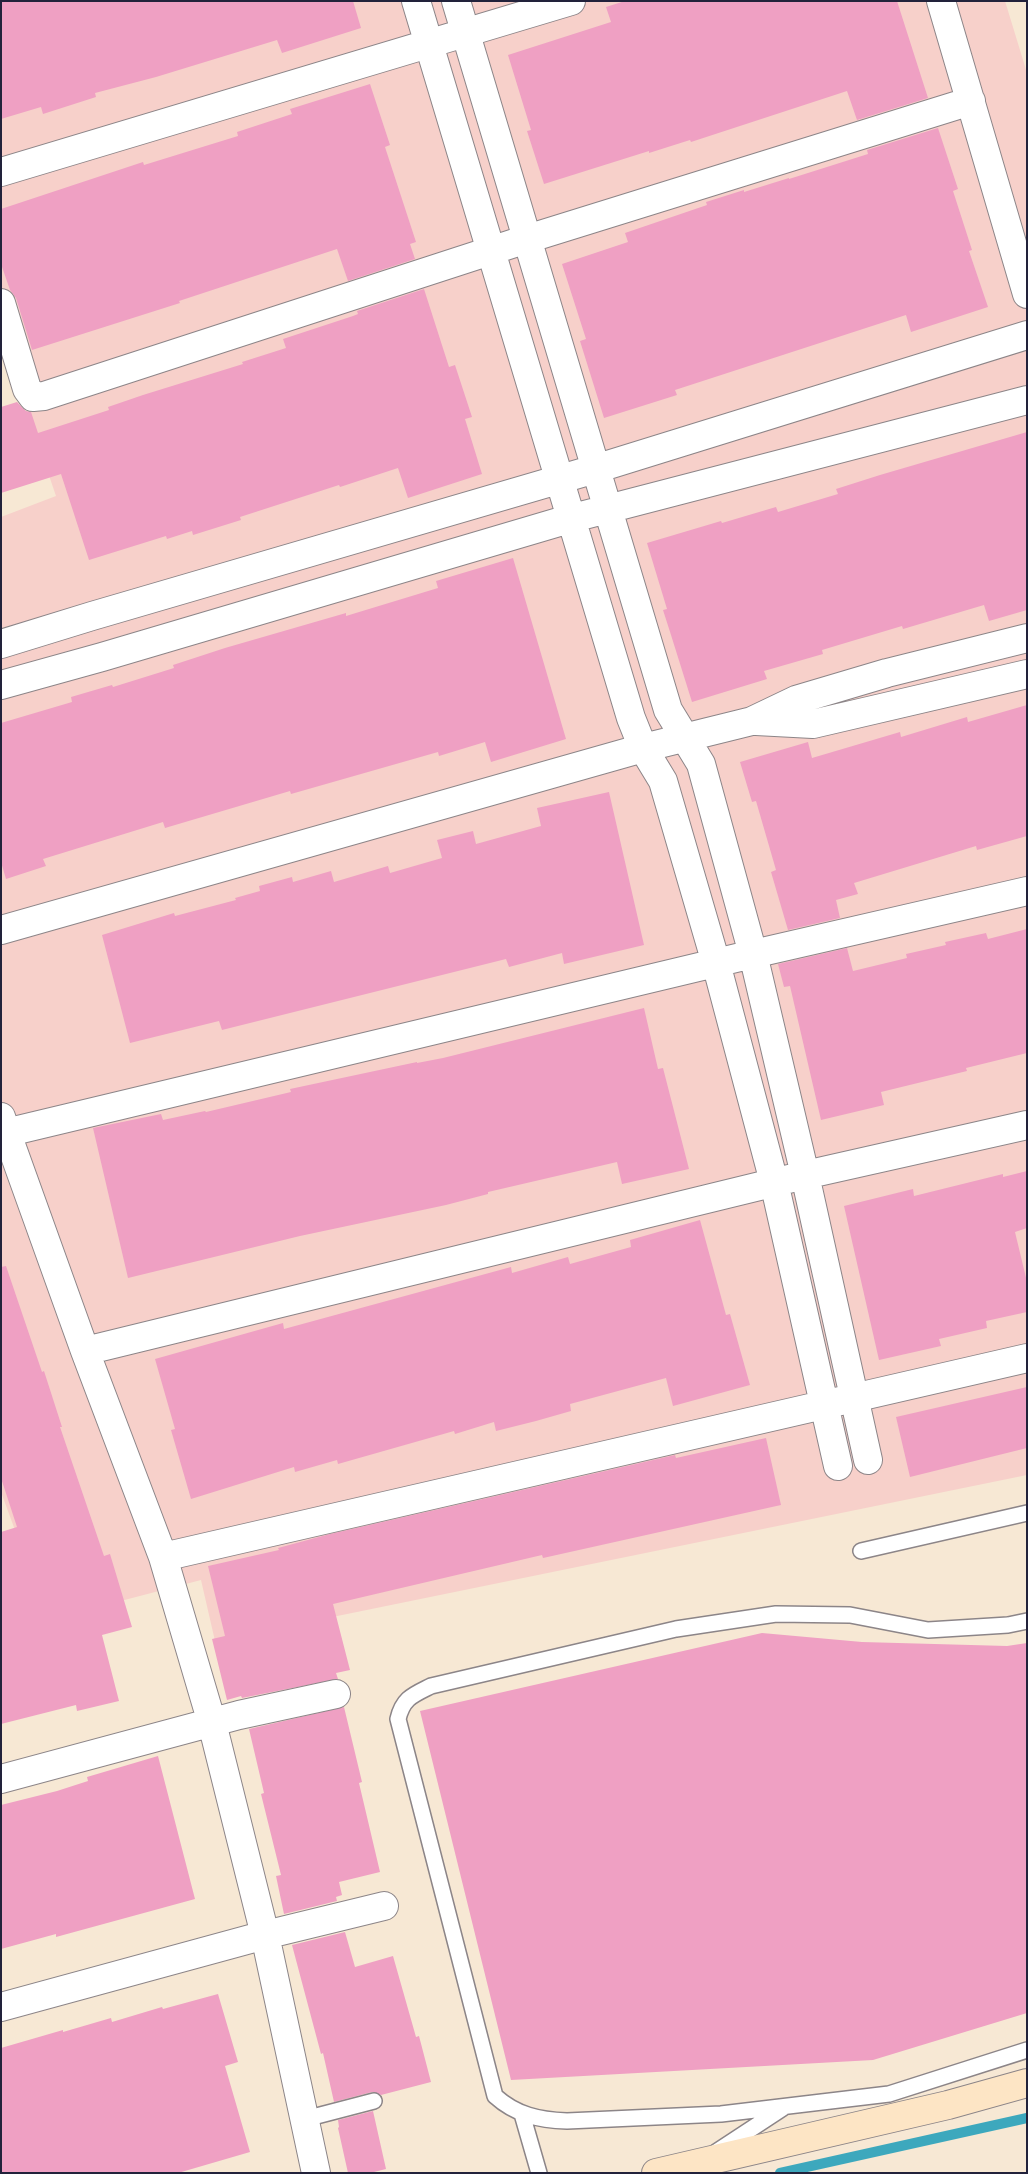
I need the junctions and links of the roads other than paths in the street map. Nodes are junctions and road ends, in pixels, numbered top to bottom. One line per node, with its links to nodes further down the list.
1 (416, 1): 6 (street)
2 (456, 1): 5 (street)
3 (571, 1): 5 (street)
4 (941, 1): 7 (street)
5 (466, 34): 6 (street); 9 (street)
6 (429, 45): 8 (street); 10 (street)
7 (971, 101): 9 (street); 11 (street)
8 (1, 172)
9 (527, 239): 10 (street); 15 (street)
10 (490, 251): 12 (street); 16 (street)
11 (1027, 294)
12 (1, 303)
13 (1027, 335): 15 (street)
14 (1027, 400): 17 (street)
15 (595, 469): 16 (street); 17 (street)
16 (558, 480): 18 (street); 19 (street)
17 (607, 509): 18 (street); 26 (street)
18 (570, 519): 22 (street); 27 (street)
19 (92, 616): 21 (street); 22 (street)
20 (1027, 638): 25 (street)
21 (1, 644)
22 (102, 657): 24 (street)
23 (1027, 674): 25 (street)
24 (1, 685)
25 (752, 721): 26 (street)
26 (684, 738): 27 (street); 30 (street)
27 (643, 748): 29 (street); 31 (street)
28 (1027, 891): 30 (street)
29 (1, 930)
30 (752, 954): 31 (street); 34 (street)
31 (716, 963): 32 (street); 35 (street)
32 (3, 1125): 36 (street)
33 (1027, 1125): 34 (street)
34 (805, 1174): 35 (street); 38 (street)
35 (774, 1182): 36 (street); 39 (street)
36 (85, 1351): 44 (street)
37 (1027, 1358): 38 (street)
38 (855, 1398): 39 (street); 40 (street)
39 (824, 1405): 41 (street); 44 (street)
40 (868, 1460)
41 (838, 1466)
42 (1027, 1513): 43 (lane)
43 (861, 1551)
44 (164, 1557): 47 (street)
45 (1027, 1621): 56 (lane)
46 (336, 1694): 47 (street)
47 (212, 1724): 48 (street); 50 (street)
48 (1, 1779)
49 (384, 1906): 50 (street)
50 (265, 1935): 51 (street); 57 (street)
51 (1, 2007)
52 (1027, 2050): 55 (lane)
53 (1027, 2083): 58 (street)
54 (374, 2101): 57 (lane)
55 (786, 2106): 56 (lane); 58 (lane)
56 (522, 2114): 60 (lane)
57 (305, 2118): 59 (street)
58 (698, 2163): 61 (street)
59 (316, 2173)
60 (539, 2173)
61 (656, 2173)

